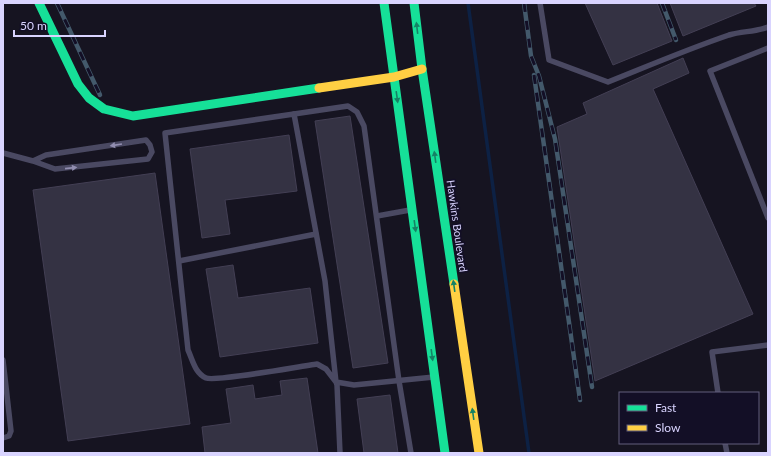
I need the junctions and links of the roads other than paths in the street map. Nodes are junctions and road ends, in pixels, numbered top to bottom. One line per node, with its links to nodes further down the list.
1 (39, 3): 8 (main road)
2 (384, 3): 8 (main road)
3 (414, 3): 7 (main road, Hawkins Boulevard, one-way to 3)
4 (540, 3): 5 (lane)
5 (768, 27)
6 (768, 48): 14 (lane)
7 (422, 69): 8 (main road); 27 (main road, Hawkins Boulevard, one-way to 7)
8 (394, 77): 12 (main road, one-way to 12)
9 (294, 114): 13 (lane); 15 (lane); 16 (lane)
10 (3, 153): 11 (lane)
11 (33, 161): 11 (lane, one-way to 11)
12 (412, 210): 13 (lane); 19 (main road, one-way to 19)
13 (377, 216): 20 (lane)
14 (768, 218)
15 (316, 234): 16 (lane); 21 (lane)
16 (179, 261): 21 (lane)
17 (768, 345): 22 (lane)
18 (3, 360): 23 (lane)
19 (435, 377): 20 (lane); 26 (main road)
20 (399, 381): 21 (lane); 25 (lane)
21 (336, 382): 24 (lane)
22 (718, 392)
23 (3, 438)
24 (340, 453)
25 (411, 453)
26 (445, 453)
27 (479, 453)

